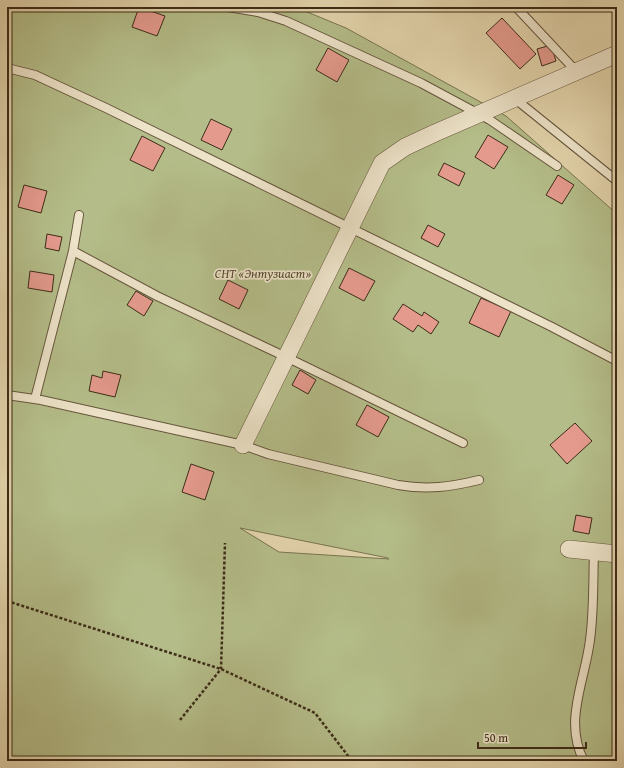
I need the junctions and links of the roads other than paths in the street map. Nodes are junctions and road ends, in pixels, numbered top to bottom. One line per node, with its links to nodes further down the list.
1 (228, 7): 7 (lane)
2 (516, 7): 5 (lane)
3 (617, 54): 5 (street)
4 (7, 68): 11 (lane)
5 (576, 71): 6 (street)
6 (514, 97): 7 (street); 9 (lane)
7 (478, 114): 8 (lane); 11 (street)
8 (557, 166)
9 (617, 181)
10 (79, 215): 12 (lane)
11 (349, 228): 13 (street); 14 (lane)
12 (73, 251): 13 (lane); 16 (lane)
13 (286, 356): 17 (lane); 18 (street)
14 (617, 361)
15 (7, 395): 16 (lane)
16 (35, 399): 18 (lane)
17 (463, 443)
18 (243, 445): 19 (lane)
19 (479, 480)
20 (569, 549): 21 (street)
21 (594, 551): 22 (street); 23 (lane)
22 (617, 554)
23 (584, 761)

